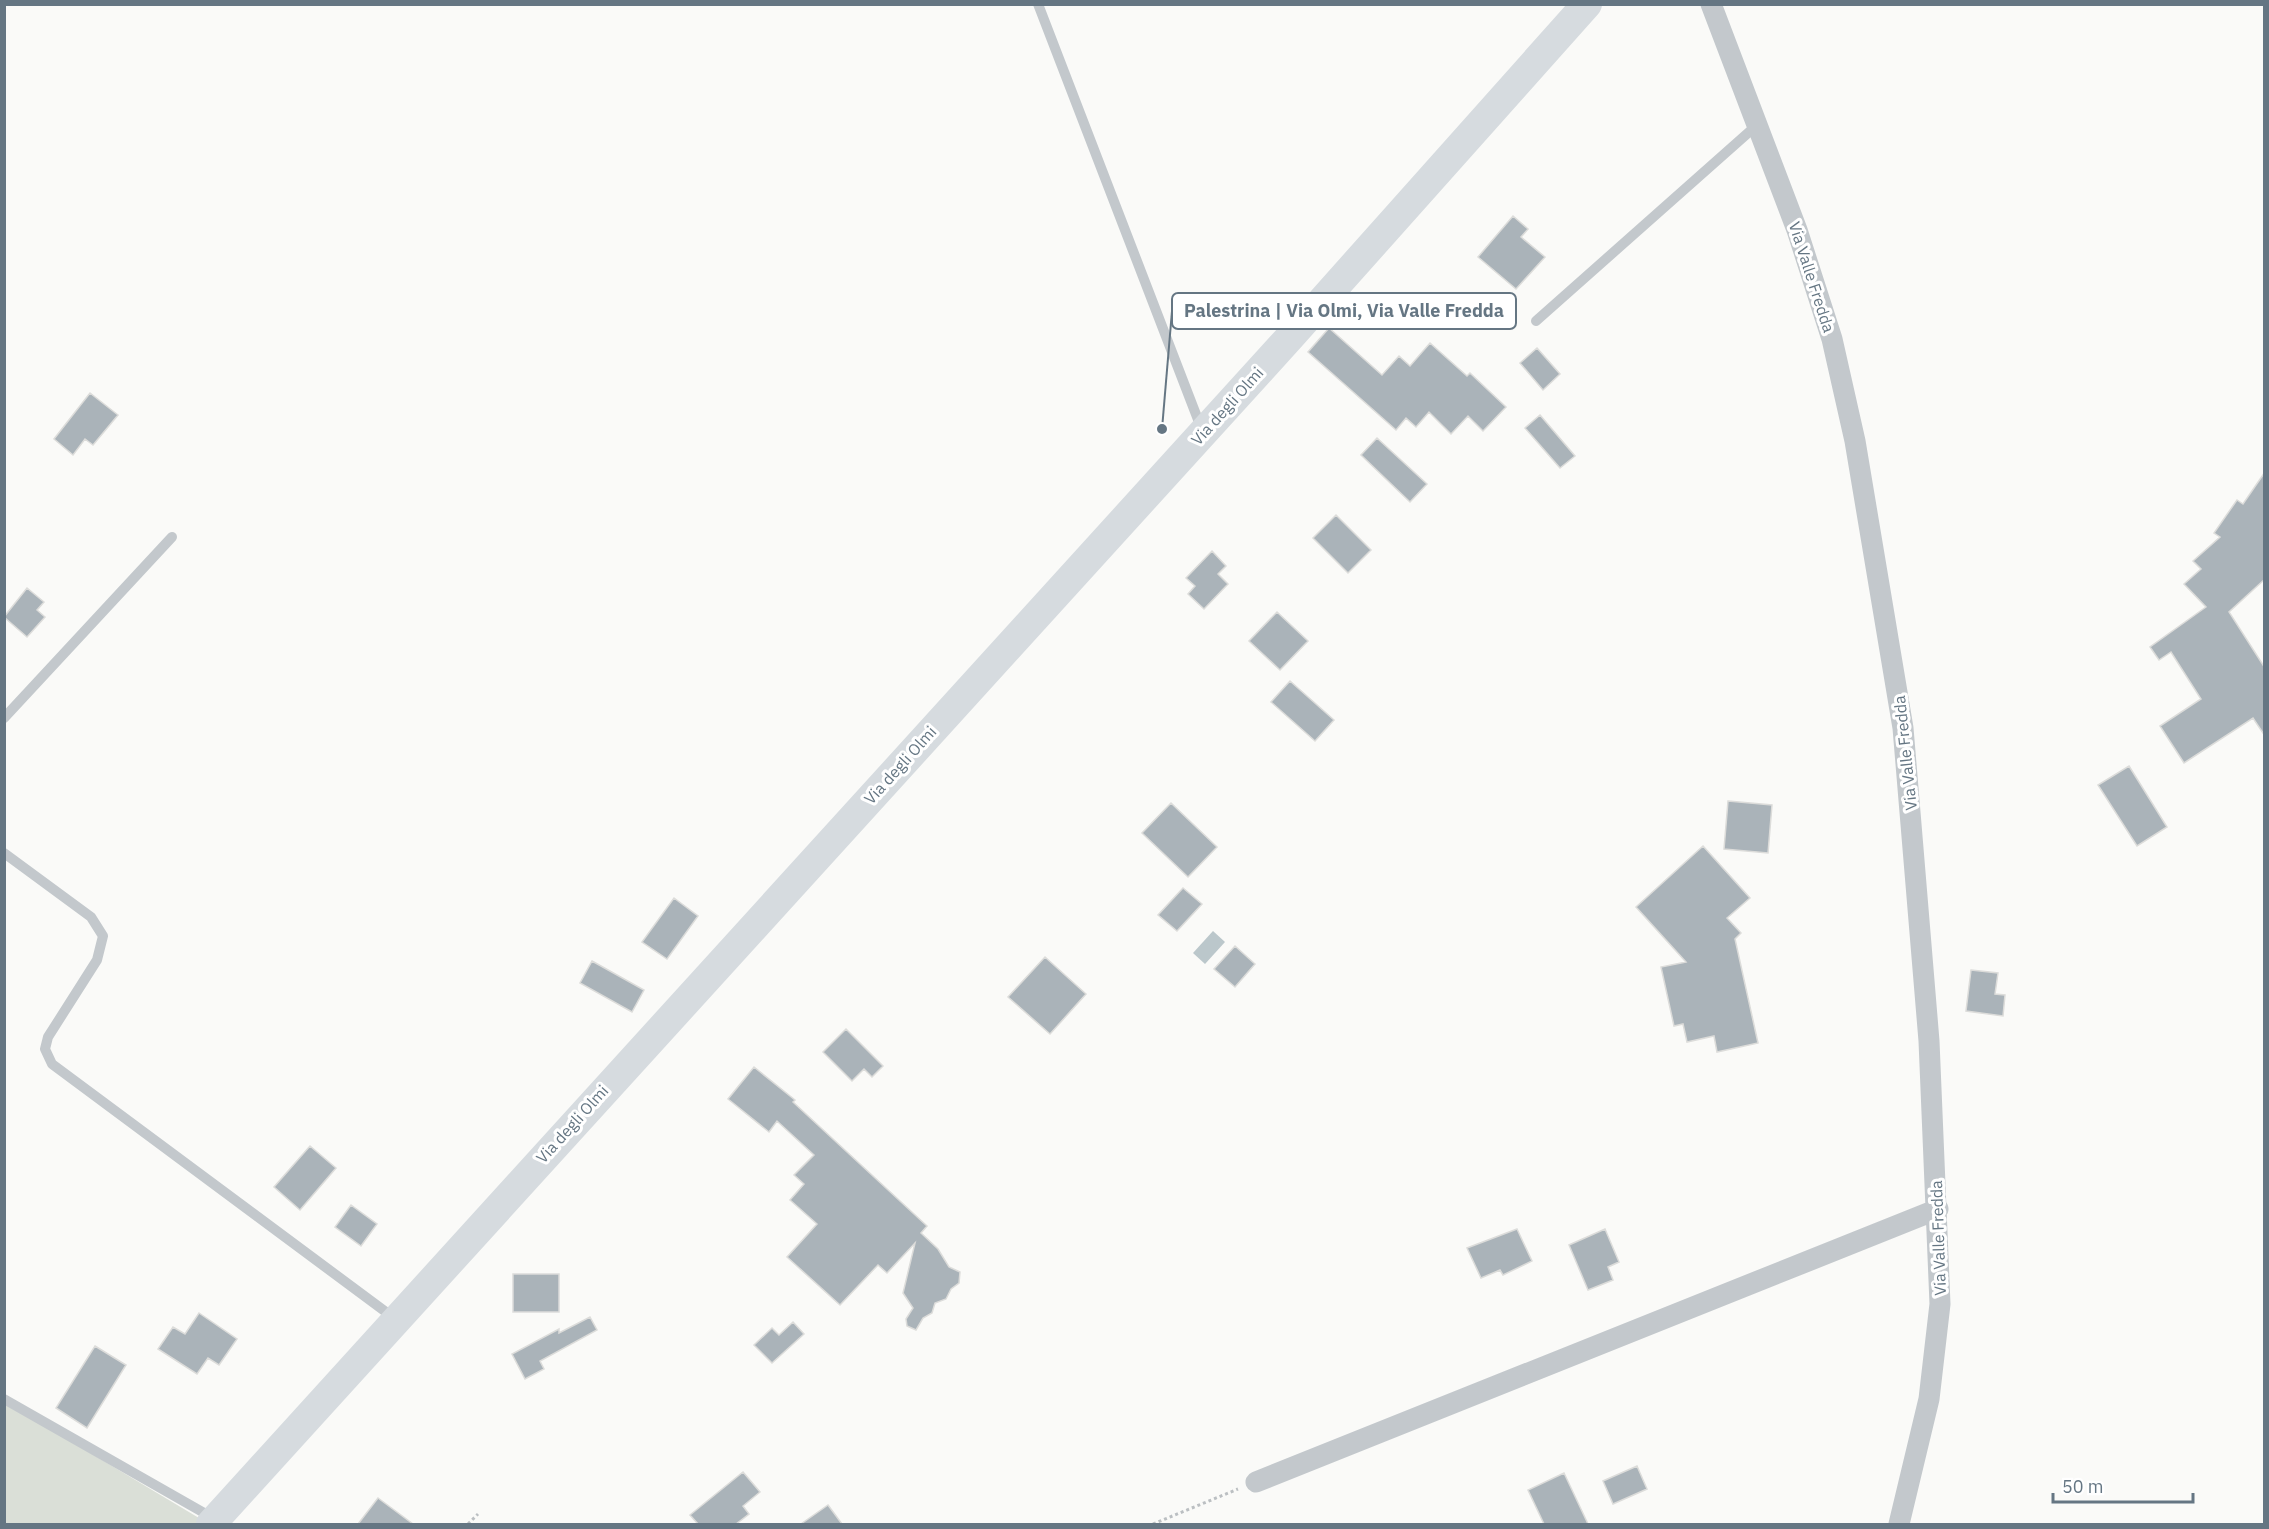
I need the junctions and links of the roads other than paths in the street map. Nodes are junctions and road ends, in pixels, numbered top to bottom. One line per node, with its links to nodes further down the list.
1 (1038, 4): 6 (lane)
2 (1587, 4): 6 (street, Via degli Olmi)
3 (1711, 4): 4 (street, Via Valle Fredda)
4 (1757, 125): 5 (lane); 10 (street, Via Valle Fredda)
5 (1536, 321)
6 (1203, 432): 11 (street, Via degli Olmi)
7 (172, 537): 8 (lane)
8 (4, 718)
9 (4, 853): 11 (lane)
10 (1938, 1209): 13 (street); 15 (street, Via Valle Fredda)
11 (396, 1319): 14 (street, Via degli Olmi)
12 (4, 1399): 14 (lane)
13 (1256, 1482)
14 (213, 1522)
15 (1899, 1524)

